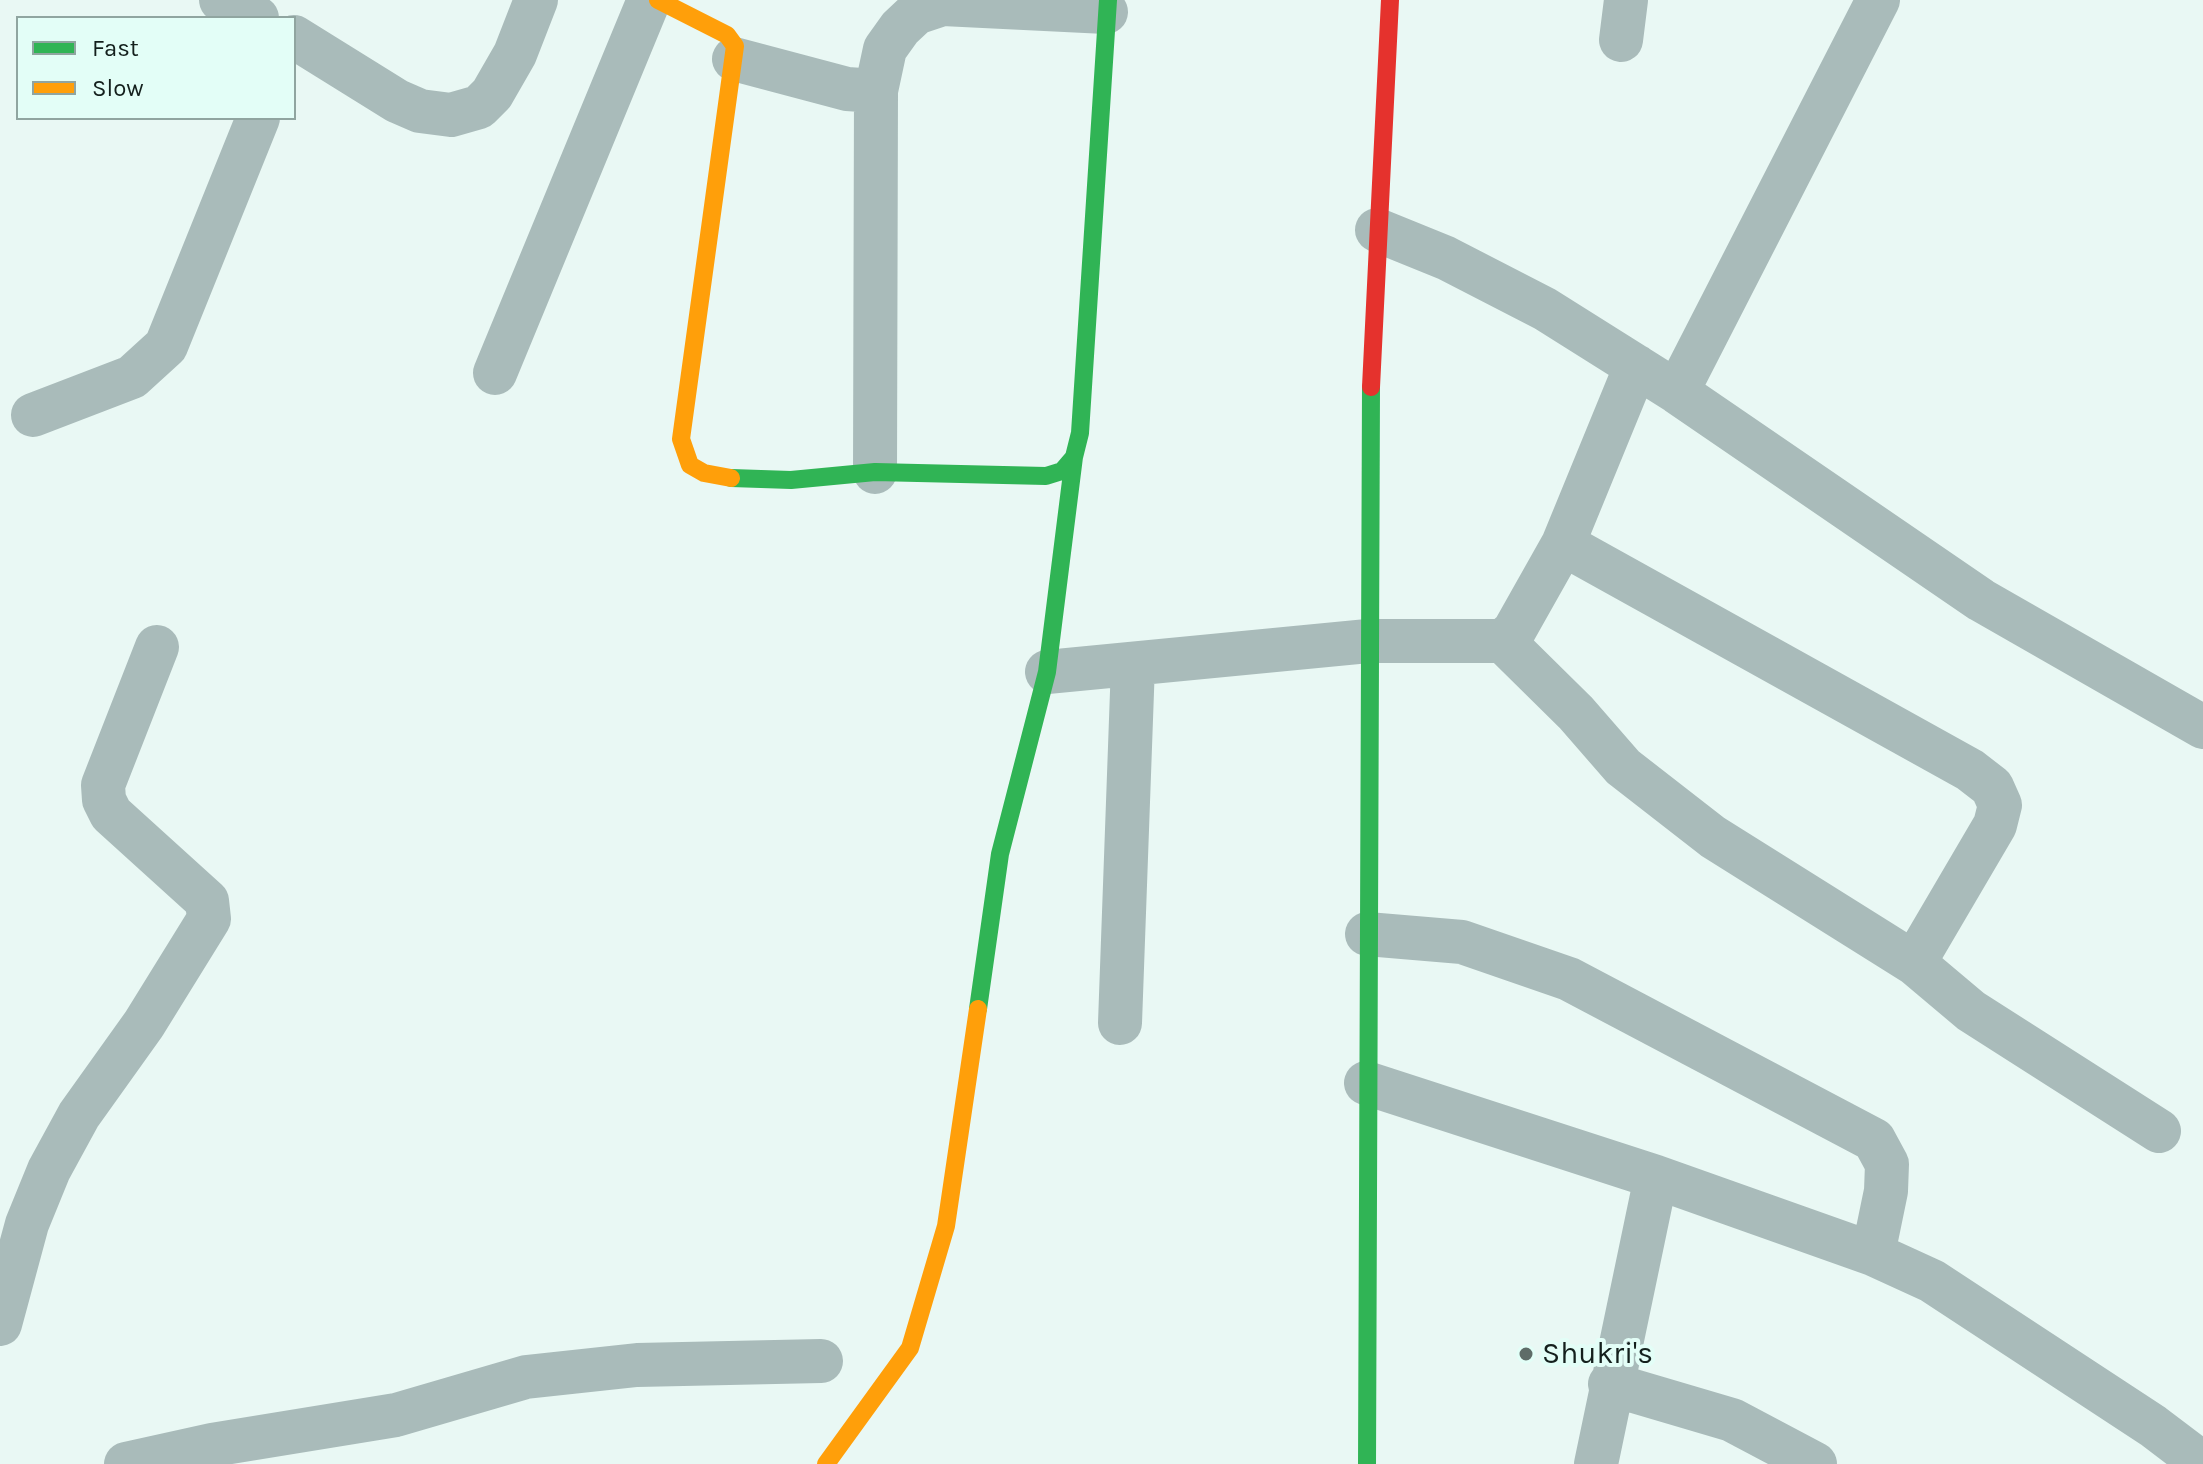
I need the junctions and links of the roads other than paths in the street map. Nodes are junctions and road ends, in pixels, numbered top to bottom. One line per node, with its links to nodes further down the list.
1 (221, 0): 8 (street)
2 (536, 0): 9 (street)
3 (649, 0): 15 (street)
4 (658, 0): 10 (street)
5 (1390, 0): 13 (street)
6 (1878, 0): 16 (street)
7 (1107, 6): 11 (street); 18 (street)
8 (253, 16)
9 (296, 38)
10 (734, 59): 11 (street); 19 (street)
11 (876, 91): 19 (street)
12 (257, 120): 17 (street)
13 (1377, 230): 14 (street); 21 (street)
14 (1636, 366): 16 (street); 20 (street)
15 (495, 373)
16 (1677, 392): 26 (street)
17 (33, 415)
18 (1074, 457): 19 (street); 25 (street)
19 (875, 472)
20 (1563, 544): 22 (street); 28 (street)
21 (1368, 641): 22 (street); 24 (street); 27 (street)
22 (1503, 641): 28 (street)
23 (157, 647): 34 (street)
24 (1133, 664): 25 (street); 29 (street)
25 (1047, 672): 39 (street)
26 (2203, 727)
27 (1367, 934): 30 (street); 33 (street)
28 (1914, 963): 31 (street)
29 (1120, 1023)
30 (1366, 1083): 32 (street); 40 (street)
31 (2159, 1131)
32 (1656, 1177): 33 (street); 36 (street)
33 (1873, 1254): 43 (street)
34 (0, 1324)
35 (821, 1361): 37 (street)
36 (1610, 1384): 41 (street); 42 (street)
37 (227, 1454): 38 (street)
38 (126, 1464)
39 (826, 1464)
40 (1367, 1464)
41 (1596, 1464)
42 (1815, 1464)
43 (2203, 1464)

